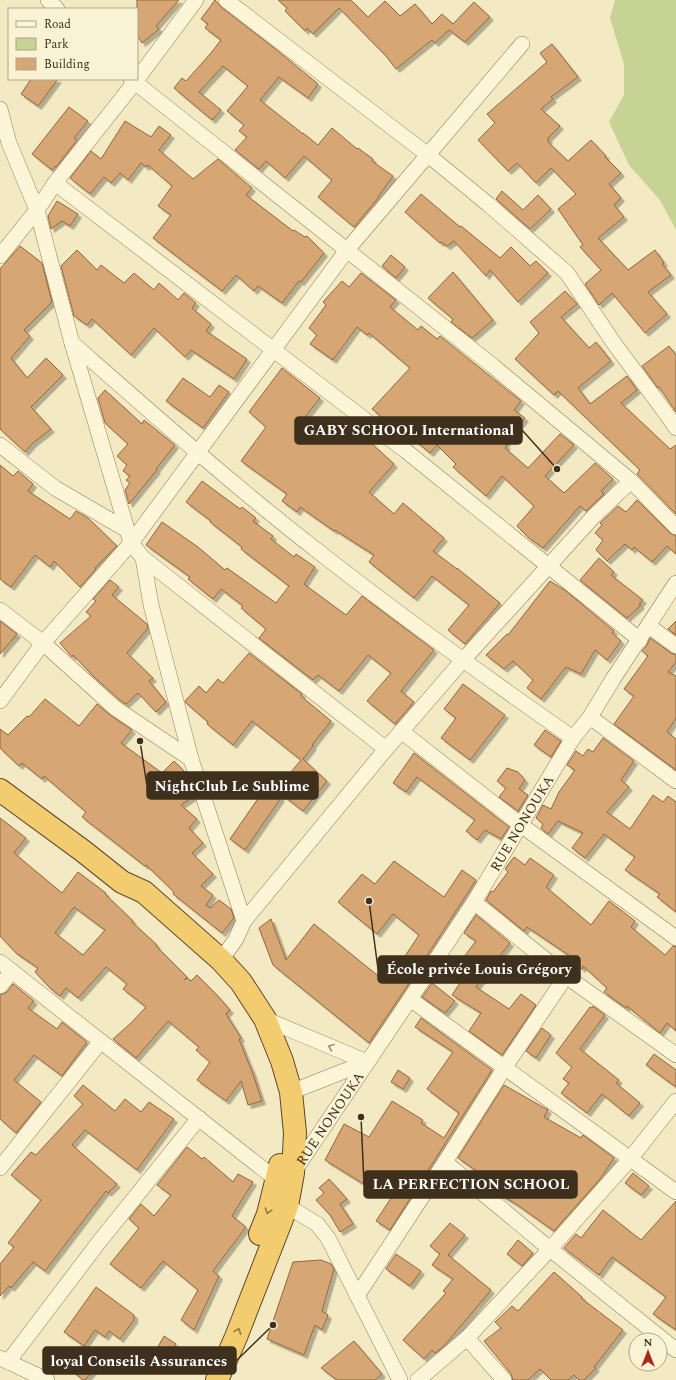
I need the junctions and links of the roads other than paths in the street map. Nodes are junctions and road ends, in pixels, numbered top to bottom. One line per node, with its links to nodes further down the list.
1 (48, 0): 4 (street)
2 (196, 0): 6 (street)
3 (226, 0): 10 (street)
4 (56, 8)
5 (522, 44): 10 (street)
6 (138, 75)
7 (133, 81): 11 (street); 13 (street)
8 (0, 109): 9 (street)
9 (5, 139): 12 (street)
10 (428, 154): 13 (street); 17 (street)
11 (55, 183): 12 (street); 16 (street)
12 (37, 210): 14 (street); 15 (street)
13 (347, 250): 16 (street); 20 (street)
14 (0, 256)
15 (72, 344): 19 (street); 22 (street)
16 (274, 351): 19 (street); 24 (street)
17 (676, 428)
18 (0, 445): 22 (street)
19 (198, 453): 22 (street); 31 (street)
20 (631, 481): 21 (street); 24 (street)
21 (676, 526)
22 (129, 536): 23 (street); 29 (street)
23 (143, 558): 36 (street); 37 (street)
24 (548, 566): 28 (street); 31 (street)
25 (676, 583): 27 (street, RUE NONOUKA)
26 (0, 610): 29 (street)
27 (649, 626): 28 (street, RUE NONOUKA); 30 (street)
28 (640, 640): 33 (street, RUE NONOUKA)
29 (43, 643): 32 (street); 37 (street)
30 (676, 646)
31 (463, 660): 34 (street); 35 (street)
32 (0, 701)
33 (590, 717): 35 (street, RUE NONOUKA); 38 (street)
34 (401, 731): 36 (street); 40 (street)
35 (573, 738): 40 (street, RUE NONOUKA)
36 (386, 749): 43 (street)
37 (191, 759): 43 (street)
38 (676, 781)
39 (0, 790): 41 (highway)
40 (521, 824): 42 (street, RUE NONOUKA); 44 (street)
41 (122, 882): 45 (highway); 62 (highway)
42 (474, 902): 48 (street); 50 (street, RUE NONOUKA)
43 (244, 921): 45 (street)
44 (676, 938)
45 (221, 960): 51 (highway)
46 (0, 962): 47 (street)
47 (12, 971): 49 (street); 52 (street)
48 (566, 976): 53 (street); 55 (street)
49 (0, 986)
50 (410, 999): 54 (street, RUE NONOUKA); 55 (street)
51 (265, 1019): 54 (street, RUE NONOUKA, one-way to 51); 56 (highway)
52 (101, 1041): 58 (street); 61 (street)
53 (676, 1055)
54 (367, 1062): 56 (street, RUE NONOUKA); 62 (street, RUE NONOUKA)
55 (505, 1067): 59 (street); 60 (street)
56 (291, 1092): 62 (highway)
57 (676, 1101): 59 (street)
58 (199, 1118): 62 (street); 69 (street)
59 (630, 1159): 63 (street); 65 (street)
60 (446, 1162): 65 (street); 66 (street)
61 (0, 1168)
62 (285, 1177): 64 (highway); 71 (highway, one-way to 71)
63 (676, 1192)
64 (287, 1206): 66 (street); 72 (highway, one-way to 64)
65 (550, 1249): 67 (street); 68 (street)
66 (357, 1296): 73 (street)
67 (467, 1338): 74 (street); 75 (street)
68 (676, 1350)
69 (4, 1360): 70 (street)
70 (47, 1380)
71 (202, 1380)
72 (217, 1380)
73 (400, 1380)
74 (418, 1380)
75 (504, 1380)

